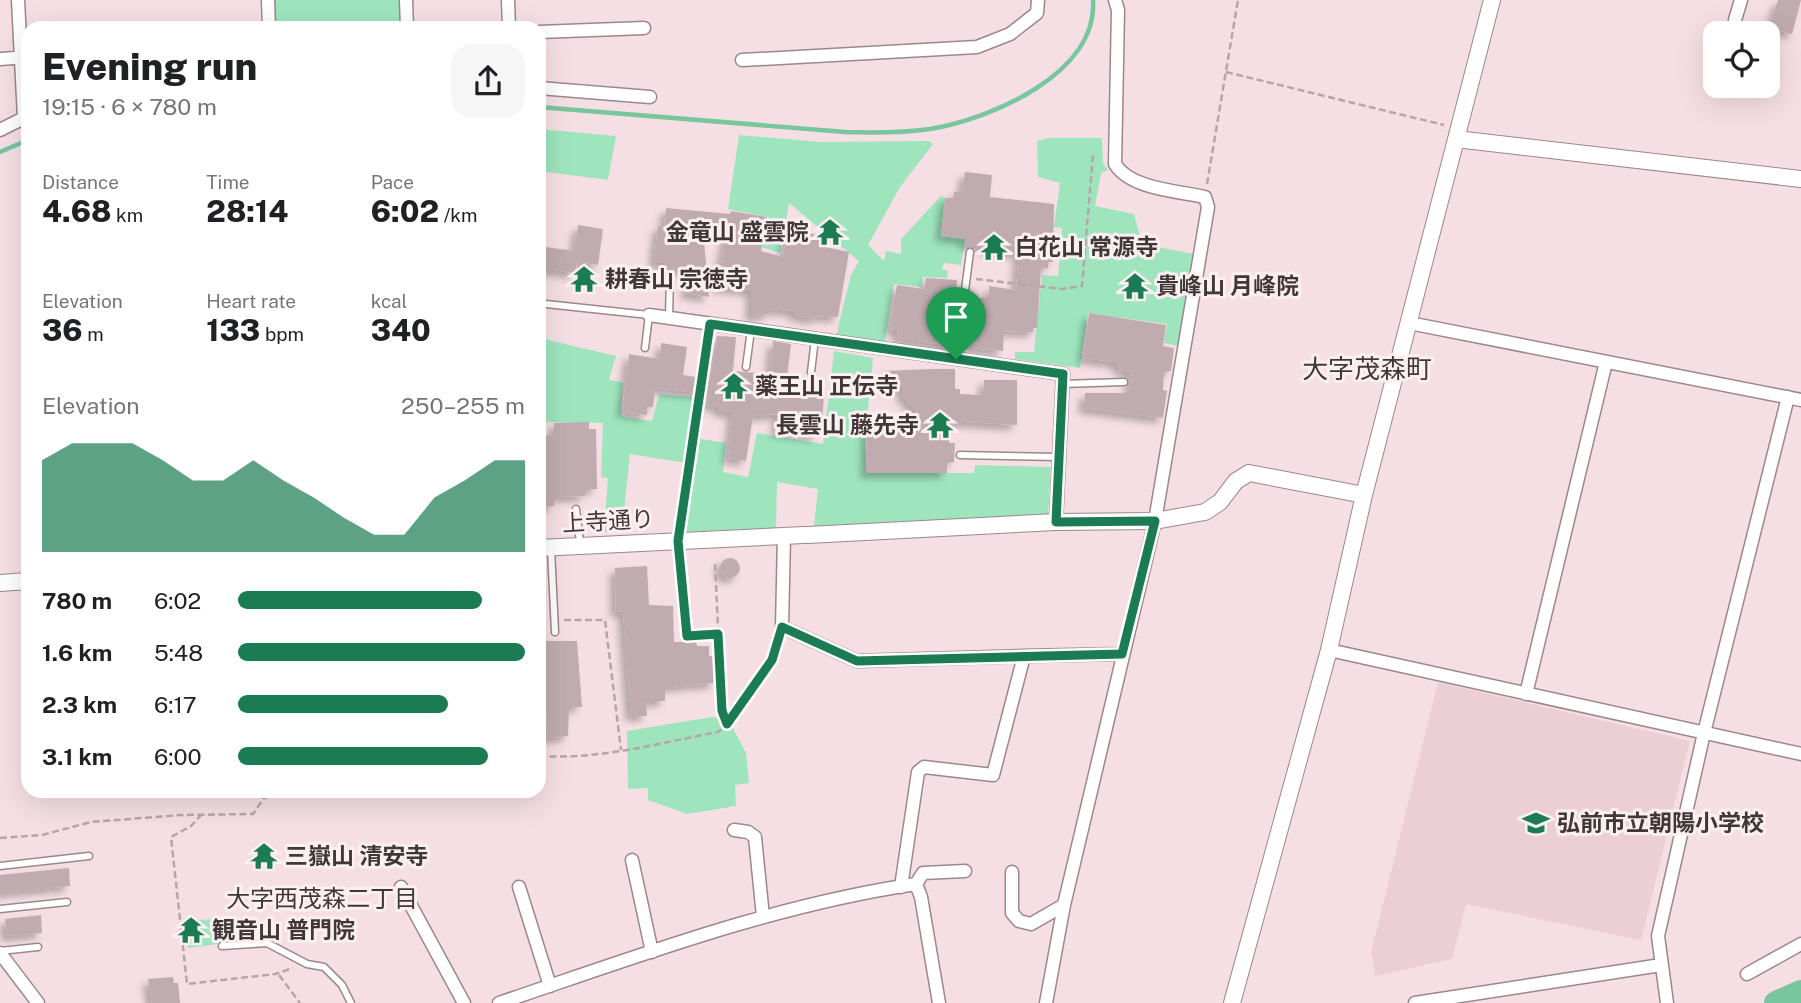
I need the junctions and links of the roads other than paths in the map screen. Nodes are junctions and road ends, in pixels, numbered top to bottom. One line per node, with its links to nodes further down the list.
1 (18, 0): 13 (street)
2 (268, 0): 10 (street)
3 (406, 0): 11 (street)
4 (508, 0): 12 (street)
5 (1038, 0): 18 (street)
6 (1115, 0): 45 (street)
7 (1492, 0): 23 (street)
8 (1741, 0): 9 (street)
9 (1735, 20)
10 (270, 21)
11 (407, 21)
12 (509, 21)
13 (21, 25)
14 (644, 28): 15 (street)
15 (546, 32)
16 (21, 58): 17 (street)
17 (0, 59)
18 (742, 60)
19 (546, 89): 20 (street)
20 (650, 97)
21 (21, 120): 22 (street)
22 (0, 130)
23 (1458, 134): 24 (street); 30 (street)
24 (1801, 179)
25 (970, 252): 34 (lane)
26 (670, 275): 29 (lane)
27 (546, 304): 28 (lane)
28 (649, 316): 29 (street); 33 (lane)
29 (669, 318): 31 (street)
30 (1409, 323): 35 (street); 43 (street)
31 (751, 330): 32 (street); 36 (lane)
32 (815, 339): 34 (street); 37 (lane)
33 (645, 348)
34 (956, 359): 39 (street)
35 (1606, 362): 40 (street); 60 (street)
36 (746, 367)
37 (811, 372)
38 (1124, 382): 39 (lane)
39 (1062, 384): 42 (street)
40 (1794, 398): 62 (street)
41 (960, 455): 42 (lane)
42 (1059, 457): 46 (street)
43 (1364, 495): 45 (street, 上寺通り); 57 (street)
44 (576, 509): 49 (lane)
45 (1155, 521): 46 (street, 上寺通り); 58 (street)
46 (1056, 522): 47 (street, 上寺通り)
47 (784, 536): 48 (street, 上寺通り); 54 (street)
48 (678, 541): 49 (street, 上寺通り); 56 (lane)
49 (580, 545): 50 (street, 上寺通り)
50 (546, 548)
51 (546, 556): 55 (lane)
52 (21, 582): 53 (street)
53 (0, 583)
54 (782, 627): 59 (street); 61 (lane)
55 (555, 632)
56 (687, 636)
57 (1329, 650): 60 (street); 92 (street)
58 (1122, 654): 59 (street); 75 (street)
59 (1024, 656): 73 (street)
60 (1526, 694): 62 (street)
61 (736, 715)
62 (1704, 733): 63 (street); 83 (street)
63 (1801, 754)
64 (734, 830): 77 (street)
65 (89, 856): 67 (lane)
66 (632, 860): 81 (street)
67 (0, 866)
68 (965, 871): 70 (street)
69 (1012, 872): 75 (street)
70 (916, 884): 73 (street); 90 (street)
71 (401, 887): 88 (street)
72 (519, 887): 85 (street)
73 (901, 887): 77 (street)
74 (67, 902): 76 (lane)
75 (1064, 905): 91 (street)
76 (0, 909)
77 (763, 917): 81 (street)
78 (1801, 944): 84 (street)
79 (222, 946): 87 (lane)
80 (38, 947): 82 (lane)
81 (652, 952): 85 (street)
82 (2, 958): 86 (street)
83 (1661, 965): 94 (street); 95 (street)
84 (1747, 974)
85 (550, 986): 89 (street)
86 (38, 1003)
87 (351, 1003)
88 (464, 1003)
89 (499, 1003)
90 (939, 1003)
91 (1046, 1003)
92 (1231, 1003): 93 (street)
93 (1243, 1003)
94 (1415, 1003)
95 (1667, 1003)

